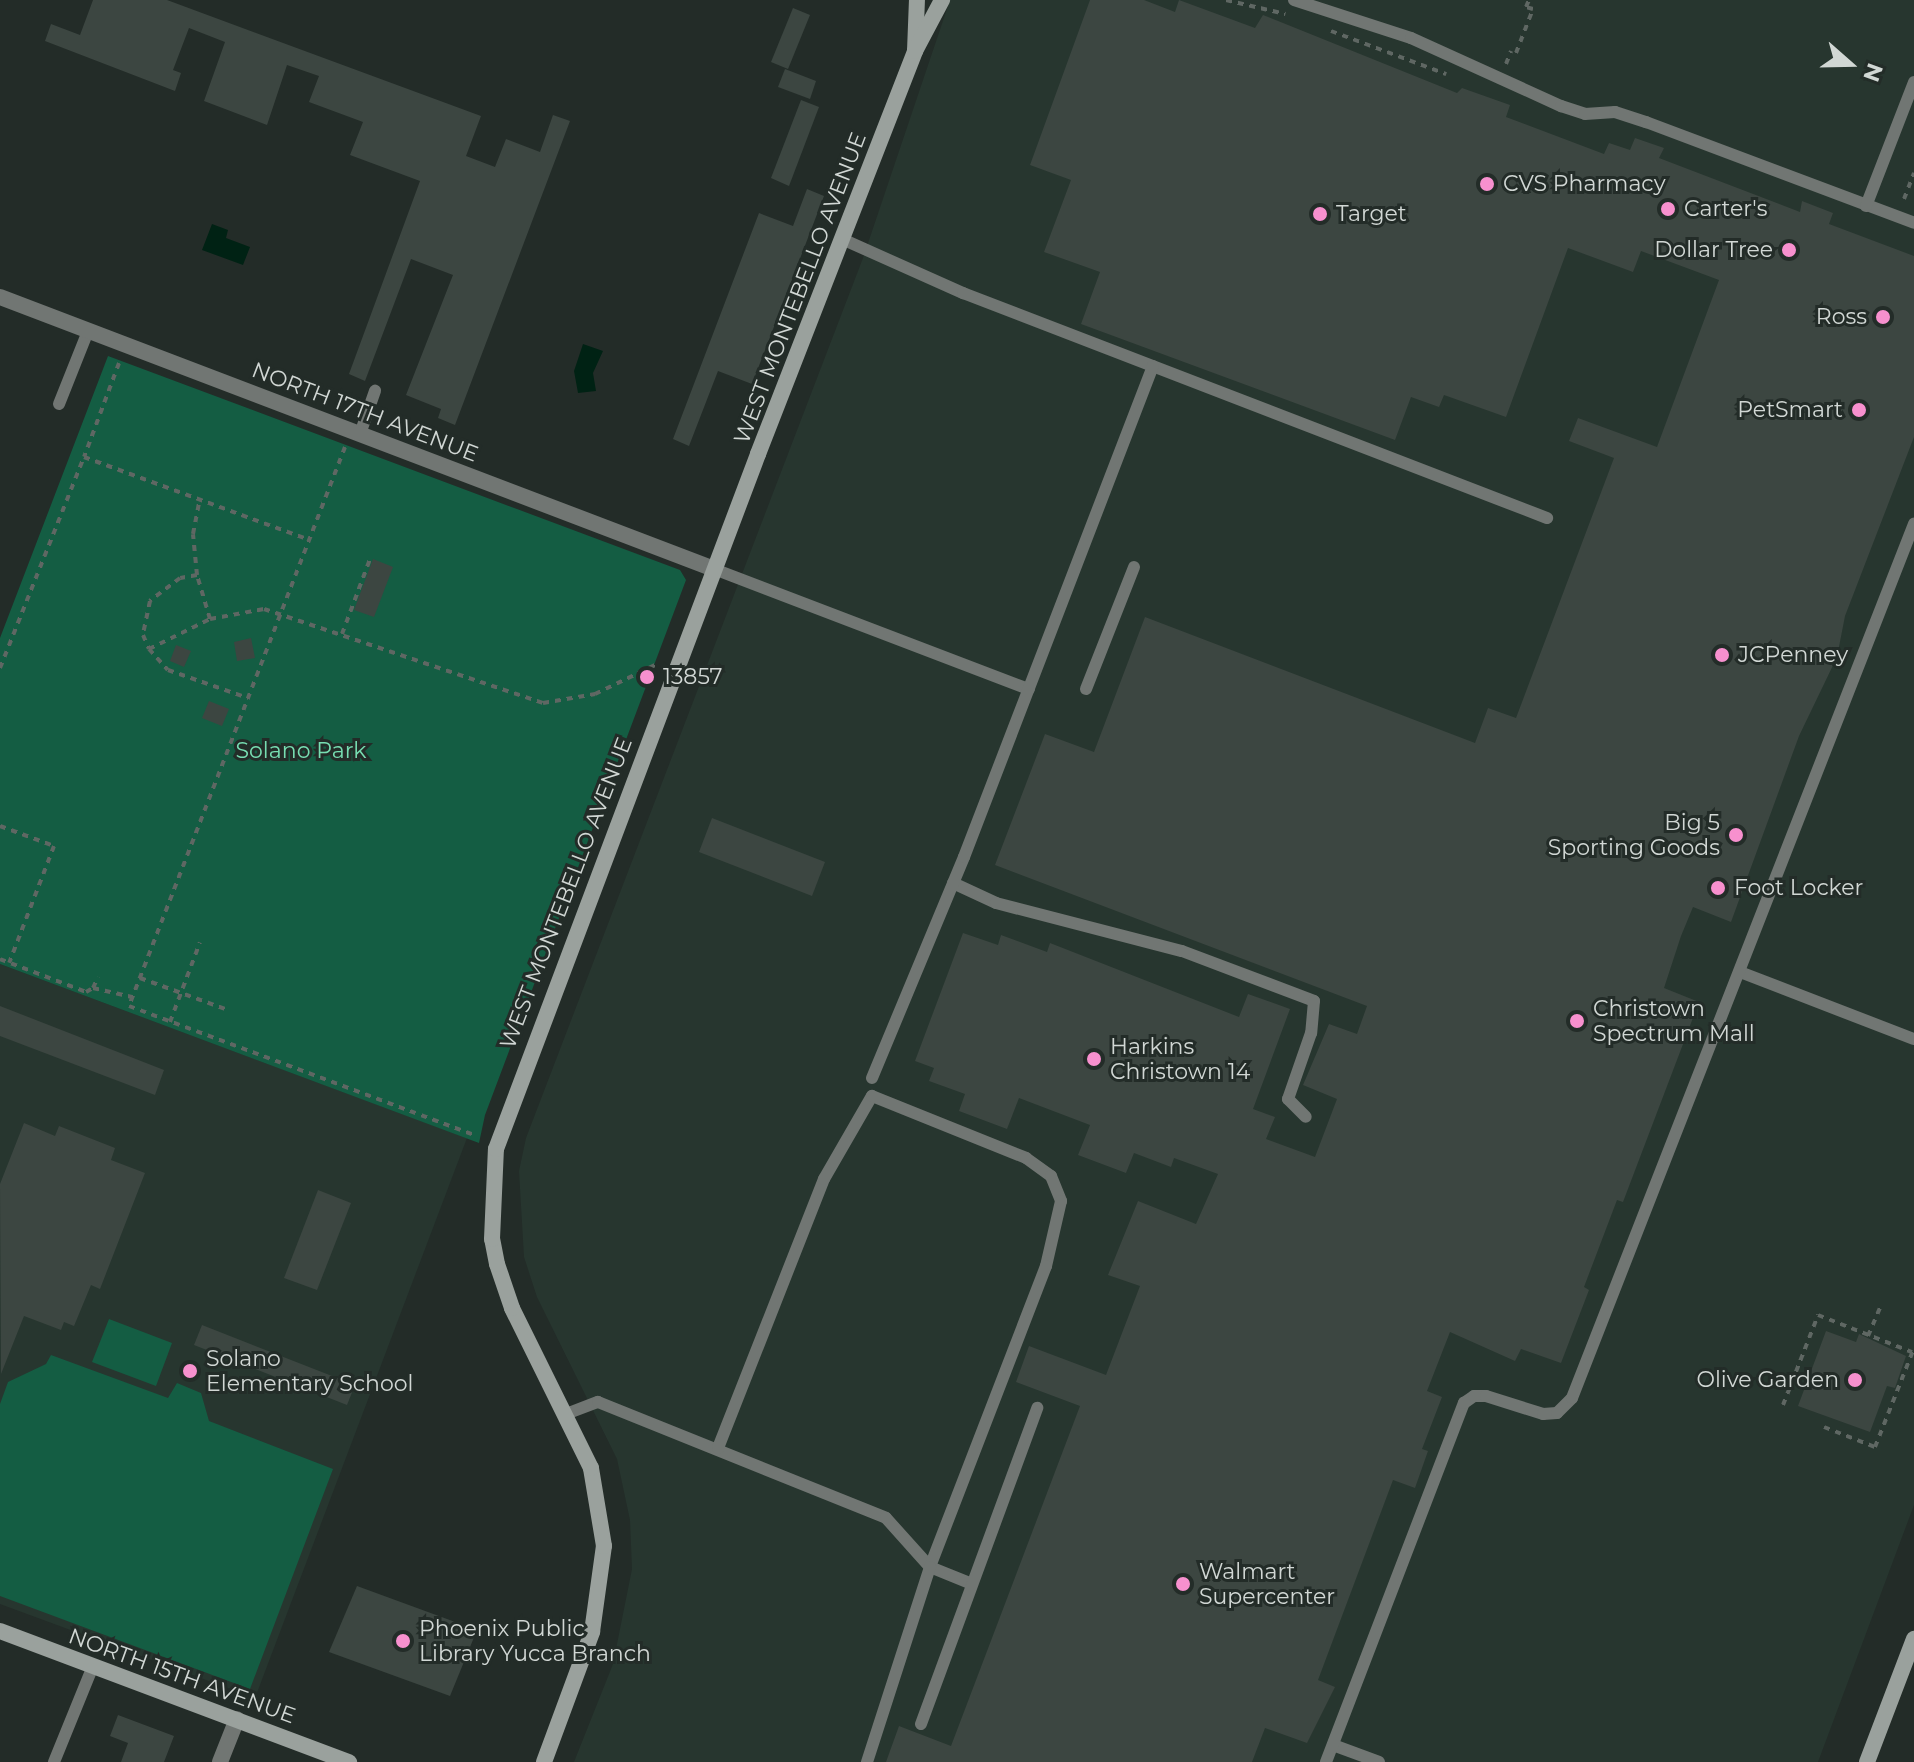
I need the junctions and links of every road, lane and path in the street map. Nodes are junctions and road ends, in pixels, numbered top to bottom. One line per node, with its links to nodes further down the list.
1 (917, 0): 10 (street, WEST MONTEBELLO AVENUE)
2 (942, 0): 10 (street, WEST MONTEBELLO AVENUE)
3 (1226, 0): 7 (path)
4 (1268, 0): 7 (path)
5 (1294, 0): 16 (lane)
6 (1529, 0): 11 (path)
7 (1264, 10): 8 (path)
8 (1298, 19)
9 (1325, 29): 12 (path)
10 (915, 51): 18 (street, WEST MONTEBELLO AVENUE)
11 (1516, 53)
12 (1452, 76)
13 (1914, 82): 16 (lane)
14 (1914, 173): 15 (path)
15 (1904, 199)
16 (1866, 206): 17 (lane)
17 (1914, 223)
18 (842, 239): 22 (lane); 34 (street, WEST MONTEBELLO AVENUE)
19 (0, 297): 20 (street, NORTH 17TH AVENUE)
20 (88, 331): 24 (lane); 25 (street, NORTH 17TH AVENUE)
21 (119, 363): 27 (path)
22 (1153, 366): 29 (lane); 42 (lane)
23 (375, 391): 25 (lane)
24 (59, 404)
25 (360, 434): 34 (street, NORTH 17TH AVENUE)
26 (345, 447): 31 (path)
27 (84, 457): 28 (path); 41 (path)
28 (200, 499): 31 (path); 35 (path)
29 (1547, 518)
30 (1914, 524): 50 (lane)
31 (310, 540): 36 (path)
32 (370, 559): 38 (path)
33 (1134, 567): 43 (lane)
34 (714, 569): 42 (lane); 67 (street, WEST MONTEBELLO AVENUE)
35 (197, 575): 37 (path); 39 (path)
36 (282, 613): 37 (path); 38 (path); 44 (path)
37 (210, 619): 39 (path)
38 (342, 634): 40 (path)
39 (149, 649): 44 (path)
40 (655, 665)
41 (0, 668)
42 (1029, 689): 46 (lane)
43 (1086, 689)
44 (249, 699): 52 (path)
45 (0, 826): 49 (path)
46 (953, 883): 59 (lane); 60 (lane)
47 (200, 942): 54 (path)
48 (0, 959): 49 (path)
49 (9, 963): 53 (path)
50 (1740, 972): 58 (lane); 78 (lane)
51 (98, 977): 53 (path)
52 (140, 978): 54 (path); 55 (path)
53 (93, 988): 55 (path)
54 (180, 993): 56 (path); 57 (path)
55 (132, 997): 57 (path)
56 (228, 1010)
57 (170, 1022): 61 (path)
58 (1914, 1039)
59 (872, 1078)
60 (1306, 1117)
61 (477, 1136)
62 (1881, 1305): 63 (path)
63 (1868, 1336): 64 (path); 65 (path)
64 (1913, 1350): 68 (path)
65 (1783, 1405)
66 (1037, 1408): 71 (lane)
67 (566, 1414): 69 (lane); 82 (street, WEST MONTEBELLO AVENUE)
68 (1824, 1427)
69 (718, 1448): 70 (lane); 70 (lane)
70 (930, 1567): 71 (lane); 83 (lane)
71 (972, 1584): 77 (lane)
72 (0, 1631): 74 (street, NORTH 15TH AVENUE)
73 (1914, 1639): 75 (street)
74 (93, 1666): 76 (street, NORTH 15TH AVENUE); 79 (lane)
75 (1908, 1672): 86 (street)
76 (237, 1719): 80 (street); 81 (street, NORTH 15TH AVENUE)
77 (921, 1724)
78 (1333, 1745): 84 (lane); 85 (lane)
79 (54, 1762)
80 (220, 1762)
81 (349, 1762)
82 (544, 1762)
83 (867, 1762)
84 (1326, 1762)
85 (1379, 1762)
86 (1867, 1762)

